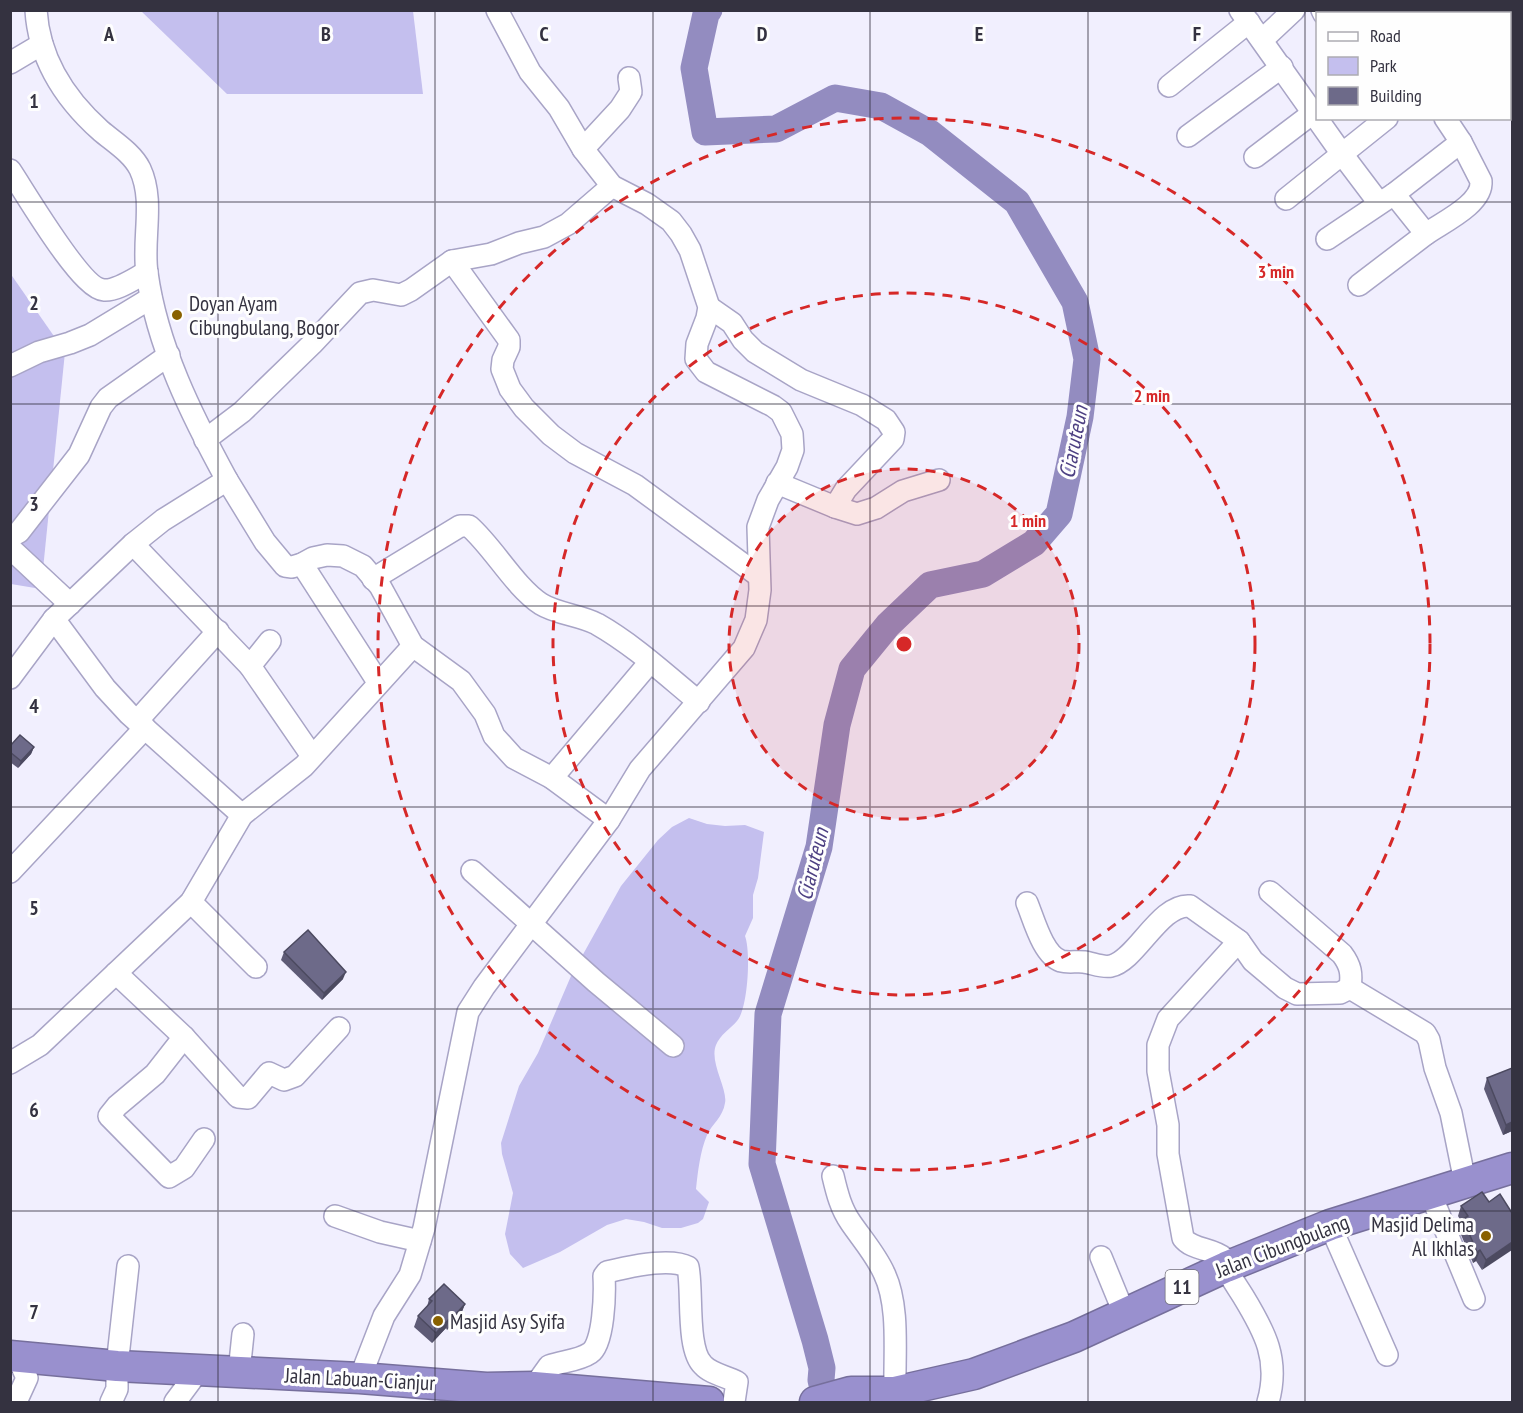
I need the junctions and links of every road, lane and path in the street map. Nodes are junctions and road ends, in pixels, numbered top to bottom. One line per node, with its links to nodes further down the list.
1 (36, 10): 6 (street)
2 (497, 10): 18 (street)
3 (1294, 10): 5 (street)
4 (1244, 16): 5 (street); 10 (street)
5 (1262, 40): 8 (street)
6 (42, 44): 7 (street); 28 (street)
7 (10, 63)
8 (1282, 67): 11 (street); 16 (street)
9 (629, 78): 18 (street)
10 (1168, 86)
11 (1313, 113): 12 (street); 20 (street)
12 (1316, 117)
13 (1318, 120): 19 (street)
14 (1384, 120): 19 (street)
15 (1446, 120): 17 (street)
16 (1188, 136)
17 (1461, 142): 24 (street); 25 (street)
18 (583, 149): 22 (street)
19 (1342, 154): 23 (street); 24 (street)
20 (1255, 158)
21 (10, 170): 28 (street)
22 (612, 186): 27 (street); 31 (street)
23 (1286, 199)
24 (1387, 199): 25 (street); 26 (street)
25 (1426, 234): 29 (street)
26 (1327, 239)
27 (452, 261): 34 (street); 43 (street)
28 (147, 272): 30 (street)
29 (1359, 285)
30 (152, 298): 32 (street); 33 (street)
31 (709, 307): 37 (street); 38 (street)
32 (169, 356): 34 (street); 39 (street)
33 (10, 366)
34 (205, 440): 35 (street)
35 (227, 480): 40 (street); 42 (street)
36 (939, 480): 38 (street)
37 (777, 483): 38 (street); 43 (street)
38 (835, 507)
39 (10, 537)
40 (133, 544): 45 (street); 47 (street)
41 (10, 548): 45 (street)
42 (302, 564): 44 (street); 53 (street)
43 (759, 576): 54 (street)
44 (373, 579): 49 (street); 50 (street)
45 (70, 604): 46 (street)
46 (54, 619): 52 (street); 55 (street)
47 (218, 632): 51 (street); 55 (street)
48 (270, 641): 51 (street)
49 (412, 645): 53 (street); 57 (street)
50 (650, 662): 54 (street); 57 (street)
51 (250, 666): 56 (street)
52 (10, 678)
53 (378, 682): 56 (street)
54 (699, 702): 59 (street)
55 (141, 725): 58 (street); 61 (street)
56 (312, 756): 58 (street)
57 (552, 778): 59 (street)
58 (242, 816): 63 (street)
59 (609, 820): 65 (street)
60 (472, 871): 65 (street)
61 (10, 872)
62 (1270, 892): 69 (street)
63 (191, 902): 67 (street); 68 (street)
64 (1027, 903): 66 (street)
65 (531, 926): 72 (street); 81 (street)
66 (1239, 941): 69 (street); 84 (street)
67 (256, 967)
68 (116, 973): 71 (street); 73 (street)
69 (1350, 988): 77 (street)
70 (339, 1028): 71 (street)
71 (184, 1037): 74 (street)
72 (673, 1046)
73 (10, 1063)
74 (204, 1139)
75 (1512, 1168): 77 (highway, Jalan Cibungbulang / 11)
76 (833, 1176): 95 (street)
77 (1465, 1182): 78 (highway, Jalan Cibungbulang / 11)
78 (1431, 1195): 80 (highway, Jalan Cibungbulang / 11); 85 (street)
79 (336, 1216): 81 (street)
80 (1330, 1225): 84 (highway, Jalan Cibungbulang / 11); 88 (street)
81 (420, 1241): 93 (street)
82 (1101, 1257): 86 (street)
83 (128, 1266): 90 (street)
84 (1226, 1268): 86 (highway, Jalan Cibungbulang / 11); 103 (street)
85 (1474, 1299)
86 (1124, 1313): 95 (highway, Jalan Cibungbulang / 11)
87 (243, 1334): 92 (street)
88 (1387, 1355)
89 (14, 1357): 90 (highway, Jalan Labuan-Cianjur); 97 (street)
90 (117, 1366): 91 (highway, Jalan Labuan-Cianjur); 98 (street)
91 (198, 1371): 92 (highway, Jalan Labuan-Cianjur); 99 (street)
92 (239, 1372): 93 (highway, Jalan Labuan-Cianjur)
93 (360, 1378): 96 (highway, Jalan Labuan-Cianjur)
94 (534, 1387): 96 (highway, Jalan Labuan-Cianjur); 100 (highway, Jalan Labuan-Cianjur); 101 (street)
95 (895, 1392): 102 (highway, Jalan Cibungbulang / 11)
96 (461, 1394)
97 (16, 1402)
98 (111, 1402)
99 (175, 1402)
100 (709, 1402)
101 (734, 1402)
102 (815, 1402)
103 (1268, 1402)

